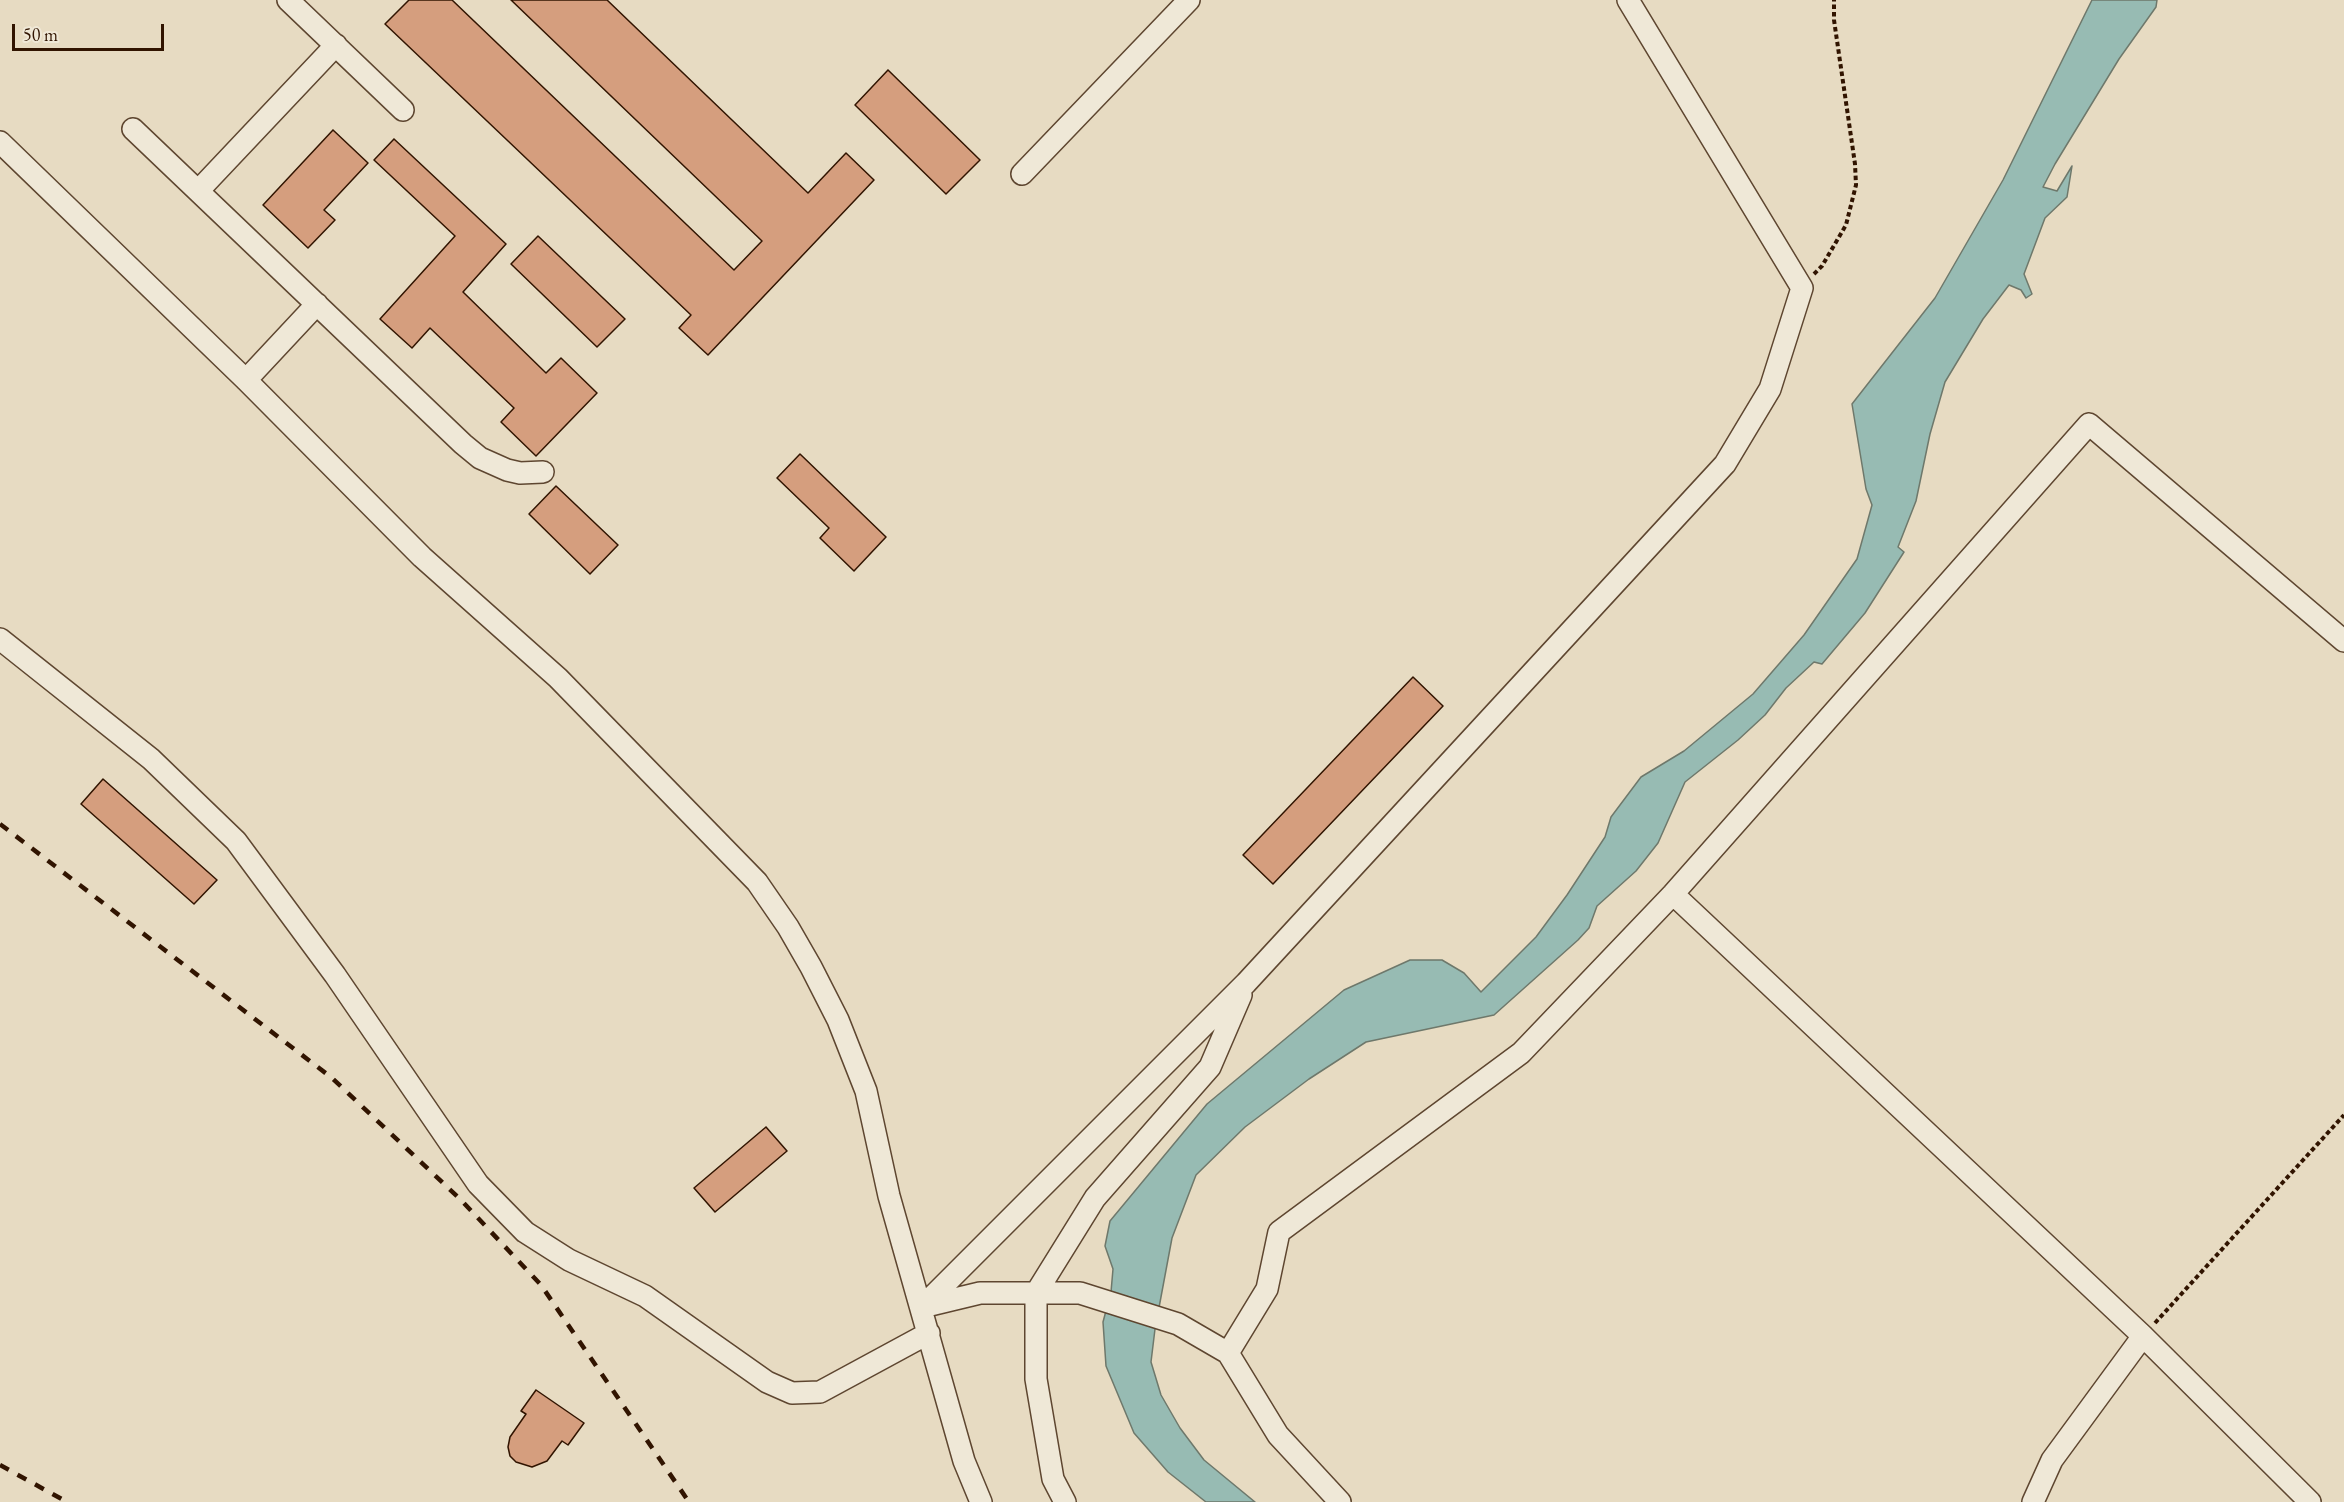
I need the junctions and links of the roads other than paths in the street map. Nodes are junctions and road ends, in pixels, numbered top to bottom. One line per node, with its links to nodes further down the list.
1 (288, 0): 4 (street)
2 (1189, 0): 8 (street)
3 (1628, 0): 16 (street)
4 (336, 45): 5 (street); 9 (street)
5 (403, 110)
6 (133, 129): 9 (street)
7 (0, 142): 11 (street)
8 (1022, 174)
9 (199, 190): 10 (street)
10 (317, 304): 11 (street); 12 (street)
11 (246, 380): 18 (street)
12 (543, 472)
13 (0, 639): 19 (street)
14 (2344, 641): 15 (street)
15 (1673, 894): 20 (street); 21 (street)
16 (1246, 983): 17 (street); 18 (street)
17 (1036, 1293): 18 (street); 21 (street); 23 (street)
18 (922, 1307): 19 (street)
19 (929, 1333): 22 (street)
20 (2143, 1336): 25 (street); 26 (street)
21 (1228, 1353): 24 (street)
22 (981, 1502)
23 (1065, 1502)
24 (1340, 1502)
25 (2033, 1502)
26 (2310, 1502)

